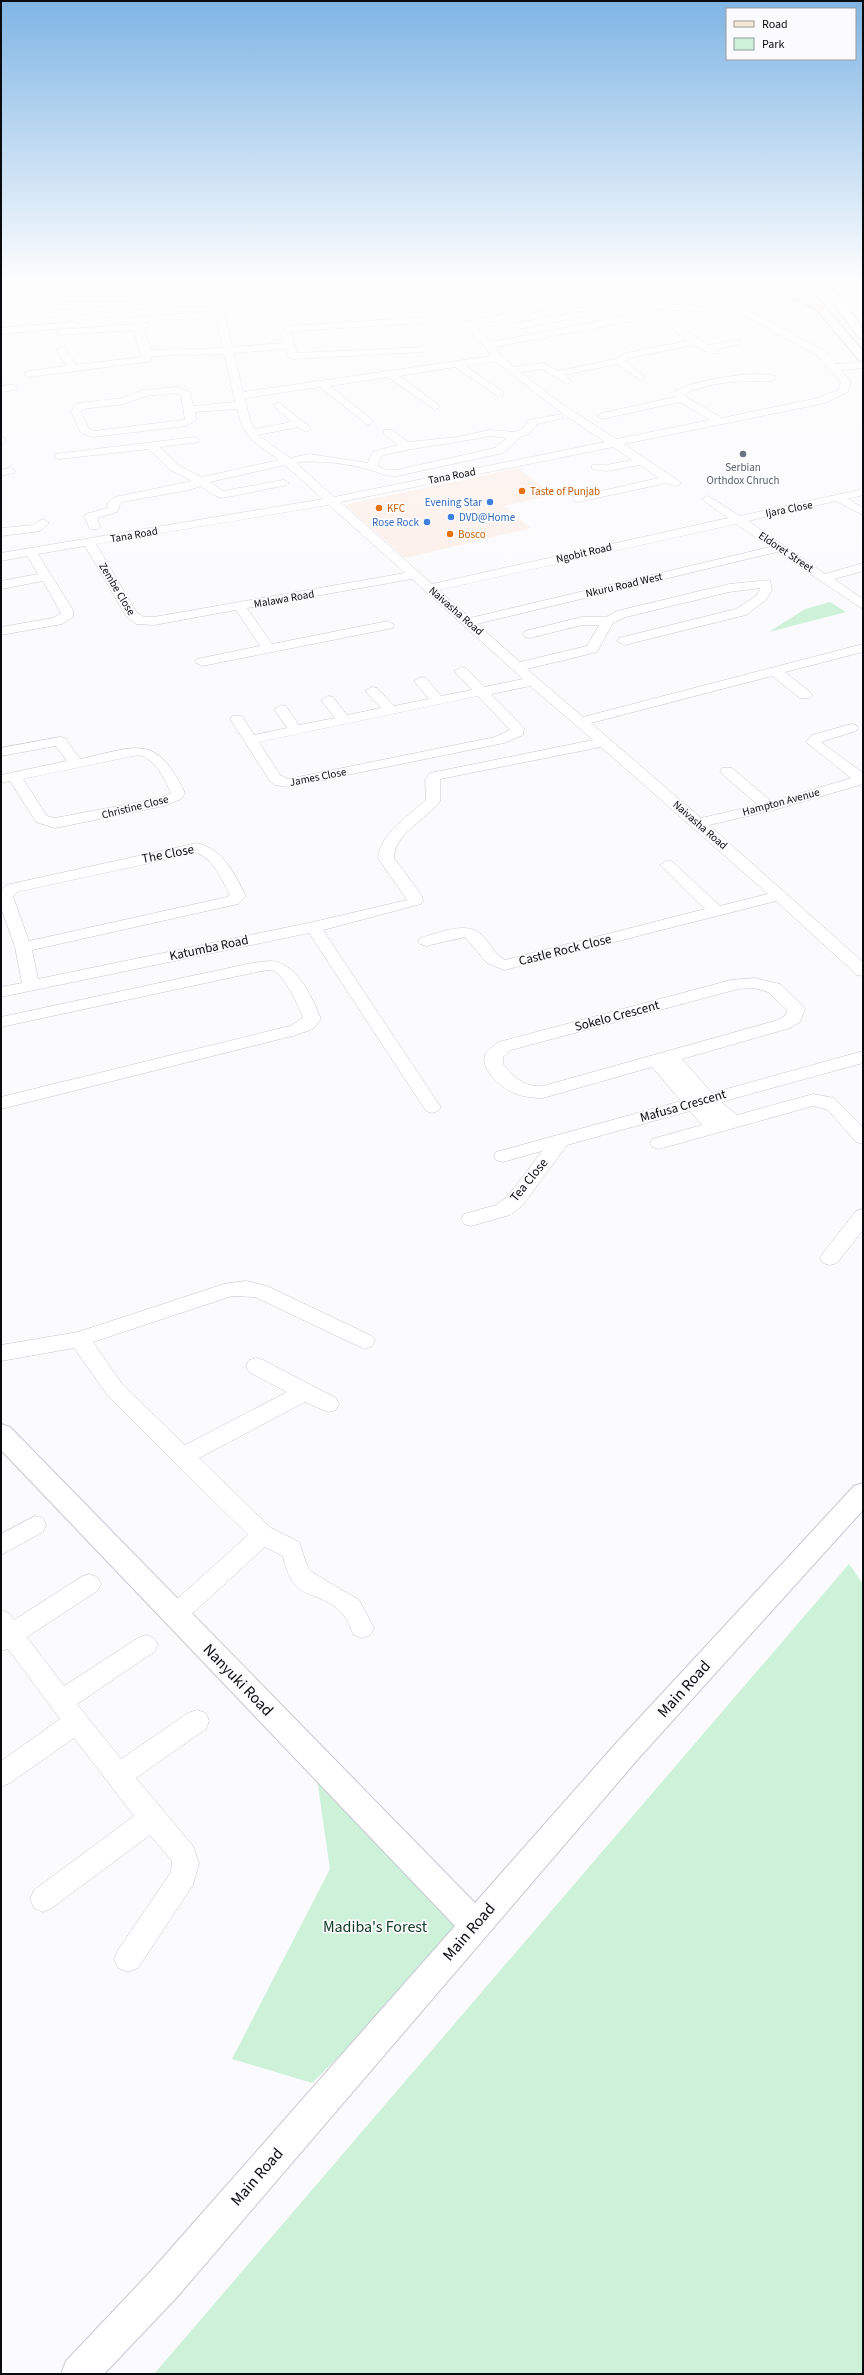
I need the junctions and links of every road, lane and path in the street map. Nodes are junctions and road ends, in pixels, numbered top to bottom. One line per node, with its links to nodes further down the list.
1 (238, 389): 11 (street)
2 (298, 389): 11 (street)
3 (328, 389): 18 (street)
4 (410, 389): 13 (street)
5 (492, 389): 9 (street)
6 (536, 389): 25 (street)
7 (688, 389): 10 (street)
8 (845, 389): 17 (street, Tana Road)
9 (499, 394)
10 (682, 399): 16 (street); 17 (street)
11 (241, 400): 14 (street); 22 (street)
12 (278, 405): 19 (street)
13 (435, 407)
14 (190, 409): 14 (street)
15 (558, 416): 23 (street)
16 (602, 416)
17 (719, 421): 25 (street, Tana Road)
18 (368, 422)
19 (299, 424): 20 (street); 22 (street)
20 (308, 431)
21 (388, 432): 27 (street)
22 (251, 433): 29 (street, Naivasha Road)
23 (516, 435): 27 (street); 31 (street)
24 (195, 440): 26 (street)
25 (614, 443): 30 (street); 39 (street, Tana Road)
26 (152, 445): 28 (street); 33 (street)
27 (406, 446): 31 (street)
28 (59, 456)
29 (286, 460): 31 (street); 33 (street); 39 (street, Naivasha Road)
30 (642, 461): 32 (street); 36 (street)
31 (372, 467)
32 (596, 467)
33 (202, 481): 34 (street); 43 (street)
34 (283, 483)
35 (863, 492): 38 (street, Ijara Close)
36 (578, 499)
37 (708, 499): 41 (street, Eldoret Street)
38 (840, 499): 40 (street); 41 (street, Ijara Close)
39 (330, 501): 45 (street, Tana Road); 50 (street, Naivasha Road)
40 (862, 512)
41 (739, 519): 46 (street, Eldoret Street); 54 (street, Ngobit Road)
42 (43, 523): 44 (street)
43 (94, 526)
44 (1, 532)
45 (89, 543): 47 (street, Tana Road); 57 (street, Zembe Close)
46 (779, 548): 52 (street, Eldoret Street); 59 (street, Nkuru Road West)
47 (31, 552): 48 (street, Tana Road); 51 (street)
48 (1, 557)
49 (863, 568): 52 (street)
50 (415, 575): 54 (street, Naivasha Road); 56 (street, Malawa Road)
51 (48, 576): 53 (street); 61 (street)
52 (824, 578): 55 (street, Eldoret Street)
53 (1, 585)
54 (430, 588): 59 (street, Naivasha Road)
55 (863, 605)
56 (240, 607): 57 (street, Malawa Road); 65 (street)
57 (154, 621)
58 (608, 621): 62 (street); 63 (street); 69 (street)
59 (469, 622): 69 (street, Naivasha Road)
60 (388, 626): 65 (street)
61 (1, 631)
62 (530, 634)
63 (624, 641)
64 (863, 648): 66 (street)
65 (269, 650): 67 (street)
66 (847, 653): 68 (street); 71 (street)
67 (202, 662)
68 (863, 664)
69 (518, 667): 73 (street, Naivasha Road)
70 (461, 671): 75 (street)
71 (776, 672): 76 (street); 83 (street)
72 (421, 682): 78 (street)
73 (535, 683): 75 (street); 83 (street, Naivasha Road)
74 (372, 691): 80 (street)
75 (482, 694): 78 (street); 86 (street, James Close)
76 (805, 695)
77 (328, 700): 82 (street)
78 (437, 700): 80 (street)
79 (281, 709): 85 (street)
80 (389, 709): 82 (street)
81 (237, 719): 86 (street)
82 (343, 719): 85 (street)
83 (580, 722): 87 (street, Naivasha Road)
84 (851, 728): 94 (street)
85 (295, 729): 86 (street)
86 (249, 740)
87 (603, 742): 96 (street, Naivasha Road); 100 (street, Katumba Road)
88 (40, 744): 89 (street); 90 (street); 91 (street)
89 (1, 752)
90 (75, 762): 91 (street, Christine Close); 93 (street, Christine Close)
91 (53, 767): 93 (street, Christine Close)
92 (728, 771): 95 (street)
93 (7, 778)
94 (862, 779): 95 (street, Hampton Avenue)
95 (769, 807): 96 (street, Hampton Avenue)
96 (698, 823): 98 (street, Naivasha Road)
97 (668, 865): 99 (street)
98 (778, 896): 99 (street, Castle Rock Close); 103 (street, Naivasha Road)
99 (716, 911): 101 (street, Castle Rock Close)
100 (314, 927): 104 (street, Katumba Road); 113 (street)
101 (426, 941)
102 (23, 947): 102 (street, The Close); 105 (street, The Close)
103 (863, 971)
104 (90, 973): 105 (street, Katumba Road); 107 (street)
105 (31, 985): 106 (street, Katumba Road)
106 (1, 992)
107 (103, 1001): 108 (street); 112 (street)
108 (1, 1022)
109 (863, 1057): 111 (street, Mafusa Crescent)
110 (663, 1058): 110 (street, Sokelo Crescent); 111 (street)
111 (699, 1101): 114 (street); 115 (street); 117 (street, Mafusa Crescent)
112 (1, 1103)
113 (432, 1108)
114 (734, 1123): 115 (street); 116 (street)
115 (715, 1128): 118 (street)
116 (863, 1138)
117 (560, 1142): 119 (street, Mafusa Crescent); 121 (street, Tea Close)
118 (659, 1144)
119 (503, 1156)
120 (863, 1216): 122 (street)
121 (471, 1219)
122 (830, 1258)
123 (79, 1339): 124 (street); 125 (street); 130 (street)
124 (365, 1341)
125 (1, 1354)
126 (256, 1366): 127 (street)
127 (305, 1392): 128 (street); 130 (street)
128 (328, 1404)
129 (1, 1434): 136 (street, Nanyuki Road)
130 (182, 1457): 133 (street)
131 (863, 1493): 147 (street, Main Road)
132 (35, 1525): 134 (street)
133 (263, 1535): 136 (street); 137 (street)
134 (1, 1546)
135 (89, 1584): 138 (street)
136 (175, 1615): 147 (street, Nanyuki Road)
137 (362, 1628)
138 (5, 1632): 140 (street)
139 (146, 1645): 140 (street)
140 (61, 1701): 142 (street)
141 (197, 1720): 144 (street)
142 (76, 1722): 143 (street); 144 (street)
143 (1, 1775)
144 (119, 1775): 145 (street)
145 (152, 1818): 146 (street); 148 (street)
146 (43, 1899)
147 (475, 1925): 149 (street, Main Road)
148 (128, 1959)
149 (80, 2374)

